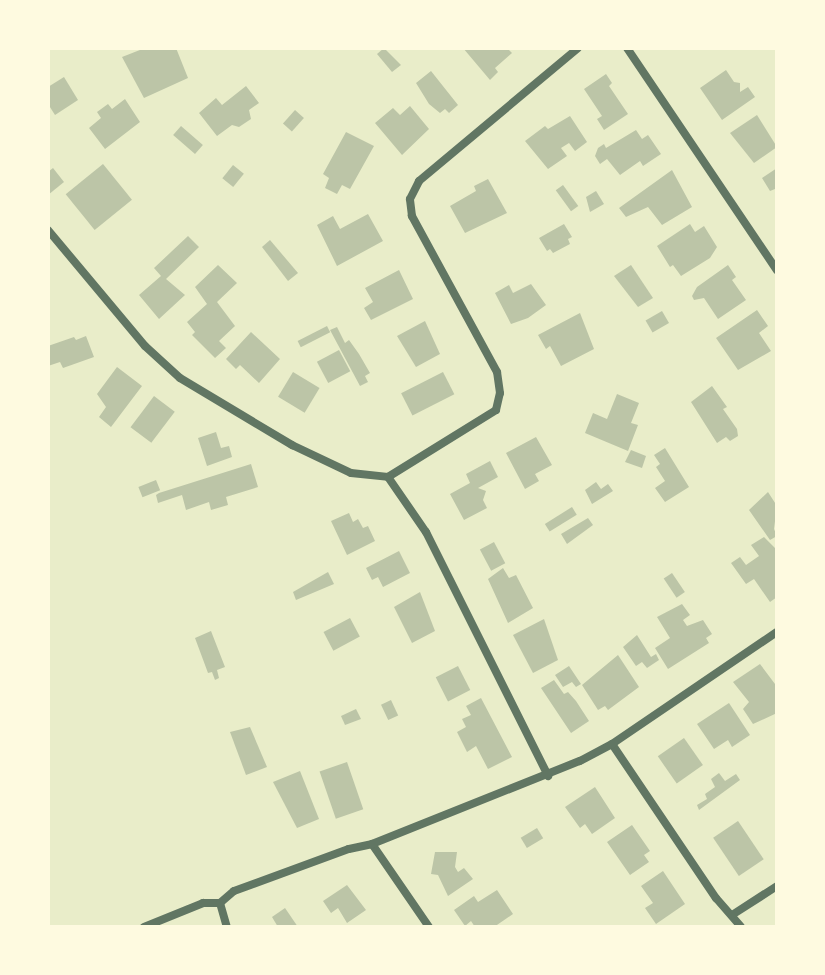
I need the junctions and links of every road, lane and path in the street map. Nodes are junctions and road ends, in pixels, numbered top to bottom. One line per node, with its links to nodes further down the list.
1 (578, 48): 5 (street)
2 (627, 48): 4 (street)
3 (48, 230): 5 (street)
4 (777, 270)
5 (388, 477): 8 (street)
6 (777, 632): 7 (street)
7 (612, 744): 8 (street); 12 (street)
8 (548, 776): 9 (street)
9 (372, 844): 11 (street); 15 (street)
10 (777, 886): 12 (street)
11 (220, 903): 13 (street); 14 (street)
12 (732, 915): 16 (street)
13 (144, 927)
14 (227, 927)
15 (429, 927)
16 (741, 927)

